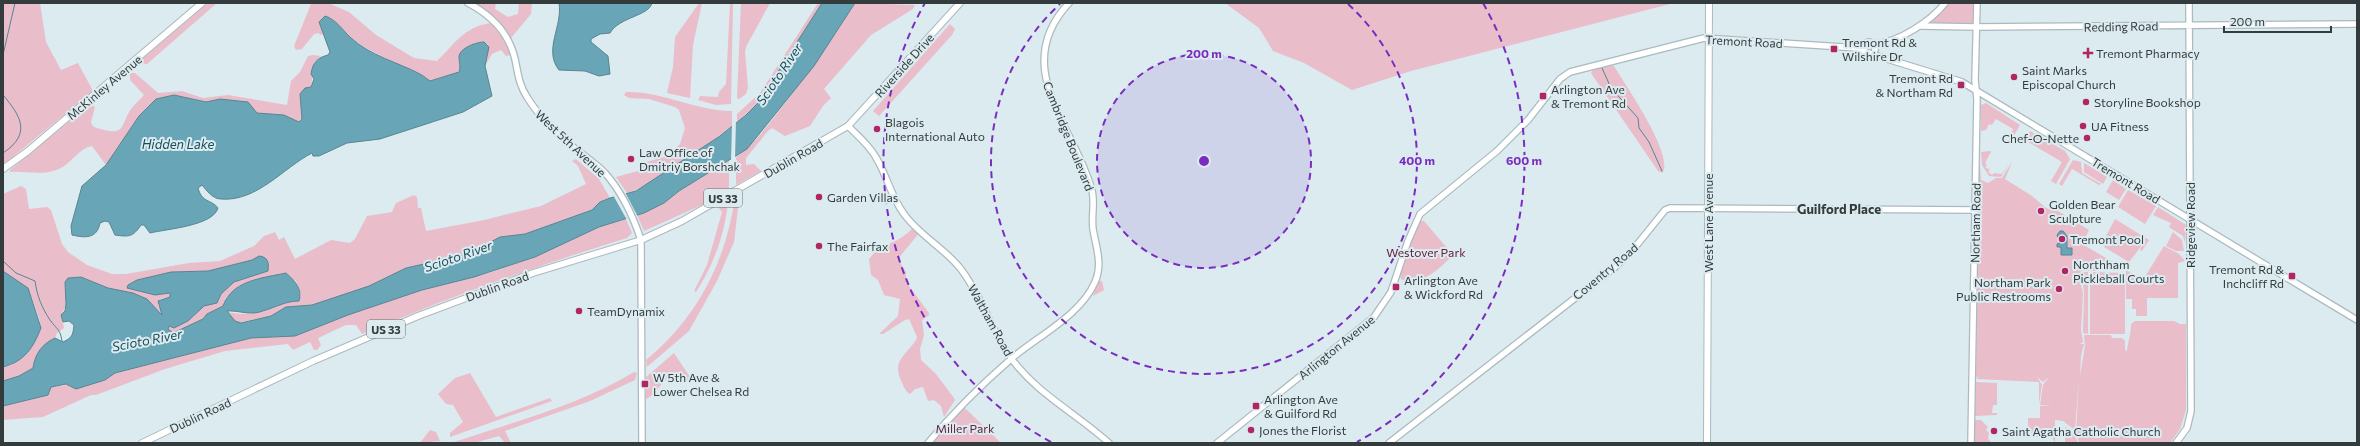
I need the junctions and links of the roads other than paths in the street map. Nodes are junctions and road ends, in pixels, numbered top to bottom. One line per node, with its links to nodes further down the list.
1 (202, 3): 19 (main road, McKinley Avenue)
2 (468, 3): 23 (street, West 5th Avenue)
3 (960, 3): 18 (main road, Riverside Drive / US 33)
4 (1069, 3): 25 (street, Cambridge Boulevard)
5 (1709, 3): 13 (main road, West Lane Avenue)
6 (1945, 3): 10 (street)
7 (1977, 3): 12 (street, Northam Road)
8 (2189, 3): 11 (street, Ridgeview Road)
9 (2357, 24): 11 (street, Redding Road)
10 (1921, 26): 12 (street, Redding Road); 15 (street, Redding Road)
11 (2189, 26): 12 (street, Redding Road); 22 (street, Ridgeview Road)
12 (1976, 27): 17 (street, Northam Road)
13 (1709, 38): 14 (street, Tremont Road); 16 (street, Tremont Road); 20 (main road, West Lane Avenue)
14 (1865, 47): 15 (street, Tremont Road); 15 (street)
15 (1874, 49): 17 (street, Tremont Road)
16 (1570, 72): 30 (street, Arlington Avenue)
17 (1977, 91): 21 (street, Northam Road); 22 (street, Tremont Road)
18 (848, 126): 23 (main road, Dublin Road / US 33); 25 (street, Waltham Road)
19 (3, 169)
20 (1708, 208): 21 (street, Coventry Road); 31 (street, Coventry Road); 32 (main road, West Lane Avenue)
21 (1975, 210): 33 (street, Northam Road)
22 (2191, 220): 24 (street, Tremont Road); 34 (street, Ridgeview Road)
23 (641, 240): 26 (main road, Dublin Road / US 33); 27 (street, West 5th Avenue)
24 (2357, 320)
25 (1011, 358): 28 (street, Cambridge Boulevard); 29 (street, Waltham Road)
26 (142, 443)
27 (642, 443)
28 (928, 443)
29 (1109, 443)
30 (1216, 443)
31 (1389, 443)
32 (1707, 443)
33 (1971, 443)
34 (2176, 443)

